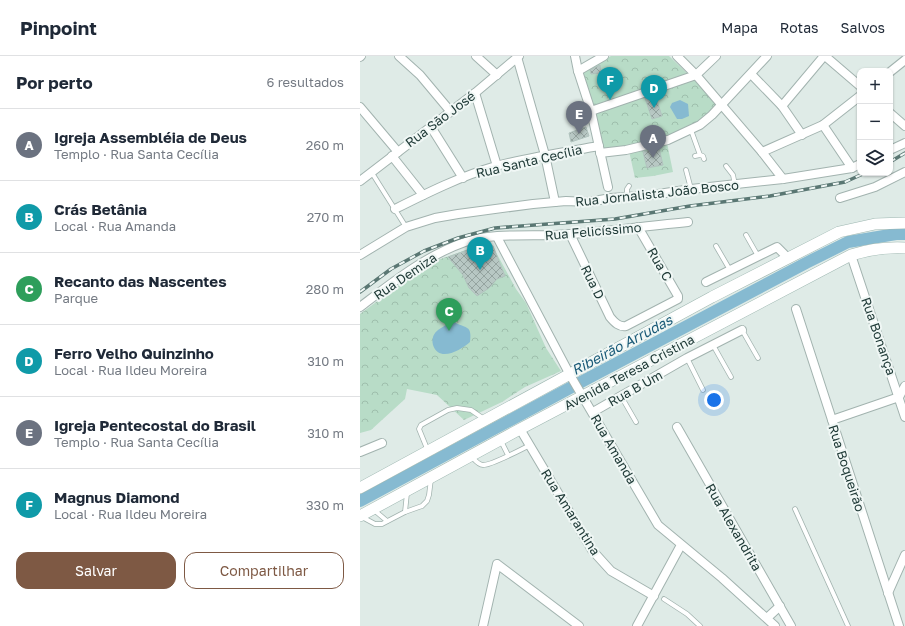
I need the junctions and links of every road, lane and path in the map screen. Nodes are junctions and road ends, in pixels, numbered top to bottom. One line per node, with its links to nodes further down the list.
1 (399, 56): 23 (street)
2 (476, 56): 14 (street)
3 (575, 56): 12 (street)
4 (604, 56): 12 (street)
5 (677, 56): 15 (street)
6 (716, 56): 15 (street)
7 (767, 56): 13 (street, Rua Santa Cecília)
8 (825, 56): 16 (street); 20 (street)
9 (518, 57): 14 (street, Rua São José); 35 (street)
10 (905, 60): 11 (street)
11 (893, 70)
12 (578, 71): 22 (street)
13 (751, 74): 19 (street, Rua Santa Cecília); 20 (street)
14 (497, 75): 17 (street, Rua São José)
15 (696, 75): 19 (street); 22 (street)
16 (857, 83)
17 (475, 93): 23 (street, Rua São José); 39 (street)
18 (857, 98): 25 (street)
19 (721, 104): 28 (street, Rua Santa Cecília); 33 (street)
20 (782, 106): 29 (street)
21 (360, 107): 34 (street)
22 (591, 111): 31 (street)
23 (451, 112): 27 (street, Rua São José)
24 (893, 116): 26 (street)
25 (823, 125): 29 (street); 42 (street)
26 (905, 126)
27 (431, 127): 34 (street, Rua São José); 46 (street)
28 (691, 130): 31 (street, Rua Santa Cecília); 36 (lane)
29 (802, 134): 33 (street)
30 (905, 143): 32 (street)
31 (599, 149): 35 (street, Rua Santa Cecília); 50 (street)
32 (893, 149)
33 (762, 152): 47 (street)
34 (395, 154): 45 (street, Rua São José); 53 (street)
35 (545, 155): 39 (street, Rua Santa Cecília); 56 (street)
36 (700, 155): 37 (lane); 38 (lane)
37 (694, 156)
38 (704, 159)
39 (497, 166): 46 (street, Rua Santa Cecília)
40 (726, 166): 49 (lane)
41 (857, 166): 42 (street, Rua Jornalista João Bosco)
42 (852, 168): 47 (street, Rua Jornalista João Bosco)
43 (686, 170): 52 (lane)
44 (905, 172): 55 (street)
45 (372, 173): 48 (street, Rua São José); 57 (lane)
46 (463, 178): 53 (street, Rua Santa Cecília)
47 (783, 179): 49 (street, Rua Jornalista João Bosco)
48 (360, 181)
49 (735, 185): 52 (street, Rua Jornalista João Bosco)
50 (608, 186)
51 (629, 186): 54 (lane)
52 (691, 189): 54 (street, Rua Jornalista João Bosco)
53 (423, 195): 57 (street, Rua Santa Cecília)
54 (627, 197): 56 (street, Rua Jornalista João Bosco)
55 (840, 198)
56 (555, 202): 60 (street, Rua Jornalista João Bosco)
57 (395, 209): 60 (lane)
58 (688, 222): 61 (street, Rua Felicíssimo)
59 (905, 223): 70 (main road, Avenida Teresa Cristina)
60 (406, 227): 67 (street, Rua Jornalista João Bosco)
61 (638, 227): 62 (street, Rua Felicíssimo); 75 (street, Rua C)
62 (570, 234): 64 (street, Rua Felicíssimo); 75 (street, Rua D)
63 (746, 235): 69 (lane)
64 (498, 236): 73 (street, Rua Demiza); 81 (street, Rua Amanda)
65 (716, 246): 71 (lane)
66 (905, 248): 68 (main road, Avenida Teresa Cristina)
67 (360, 254)
68 (851, 255): 84 (main road, Avenida Teresa Cristina); 86 (street, Rua Bonança)
69 (758, 256): 70 (street); 71 (street)
70 (788, 258): 81 (main road, Avenida Teresa Cristina)
71 (730, 270): 72 (street)
72 (706, 282)
73 (360, 307)
74 (796, 309): 90 (street, Rua Boqueirão)
75 (621, 327)
76 (742, 330): 77 (street, Rua B Um); 79 (lane)
77 (713, 345): 78 (street, Rua B Um); 80 (lane)
78 (687, 358): 83 (lane); 85 (street, Rua B Um)
79 (758, 358)
80 (731, 376)
81 (572, 377): 84 (street, Rua Amanda); 89 (main road, Avenida Teresa Cristina)
82 (905, 386): 86 (street)
83 (703, 390)
84 (581, 394): 87 (street, Rua Amanda); 93 (main road, Avenida Teresa Cristina)
85 (621, 396): 87 (street, Rua B Um); 91 (lane)
86 (899, 398): 88 (street, Rua Bonança); 90 (street)
87 (593, 412): 109 (street, Rua Amanda)
88 (905, 417)
89 (486, 420): 98 (main road, Avenida Teresa Cristina); 98 (lane)
90 (832, 420): 111 (street, Rua Boqueirão)
91 (636, 422)
92 (677, 427): 114 (street, Rua Alexandrita)
93 (520, 429): 94 (main road, Avenida Teresa Cristina); 96 (street, Rua Amarantina)
94 (500, 440): 99 (lane); 100 (main road, Avenida Teresa Cristina)
95 (382, 443): 97 (street)
96 (530, 445): 99 (lane); 112 (street, Rua Amarantina)
97 (360, 452)
98 (428, 452): 102 (main road, Avenida Teresa Cristina)
99 (508, 455): 100 (lane)
100 (471, 456): 101 (main road, Avenida Teresa Cristina)
101 (431, 477): 103 (main road, Avenida Teresa Cristina); 106 (lane)
102 (360, 488)
103 (408, 489): 104 (main road, Avenida Teresa Cristina); 106 (lane)
104 (372, 509): 107 (main road, Avenida Teresa Cristina); 108 (lane)
105 (796, 509): 122 (lane)
106 (405, 512): 108 (lane)
107 (360, 516): 108 (lane)
108 (387, 521)
109 (681, 545): 112 (street); 115 (street, Rua Amanda)
110 (905, 555): 111 (street)
111 (888, 593): 123 (street, Rua Boqueirão)
112 (654, 596): 118 (street)
113 (664, 599): 119 (lane)
114 (780, 606): 115 (street); 121 (street, Rua Alexandrita)
115 (767, 618): 120 (street, Rua Amanda)
116 (483, 626): 117 (street)
117 (579, 626)
118 (637, 626)
119 (700, 626)
120 (776, 626)
121 (791, 626)
122 (848, 626)
123 (899, 626)

